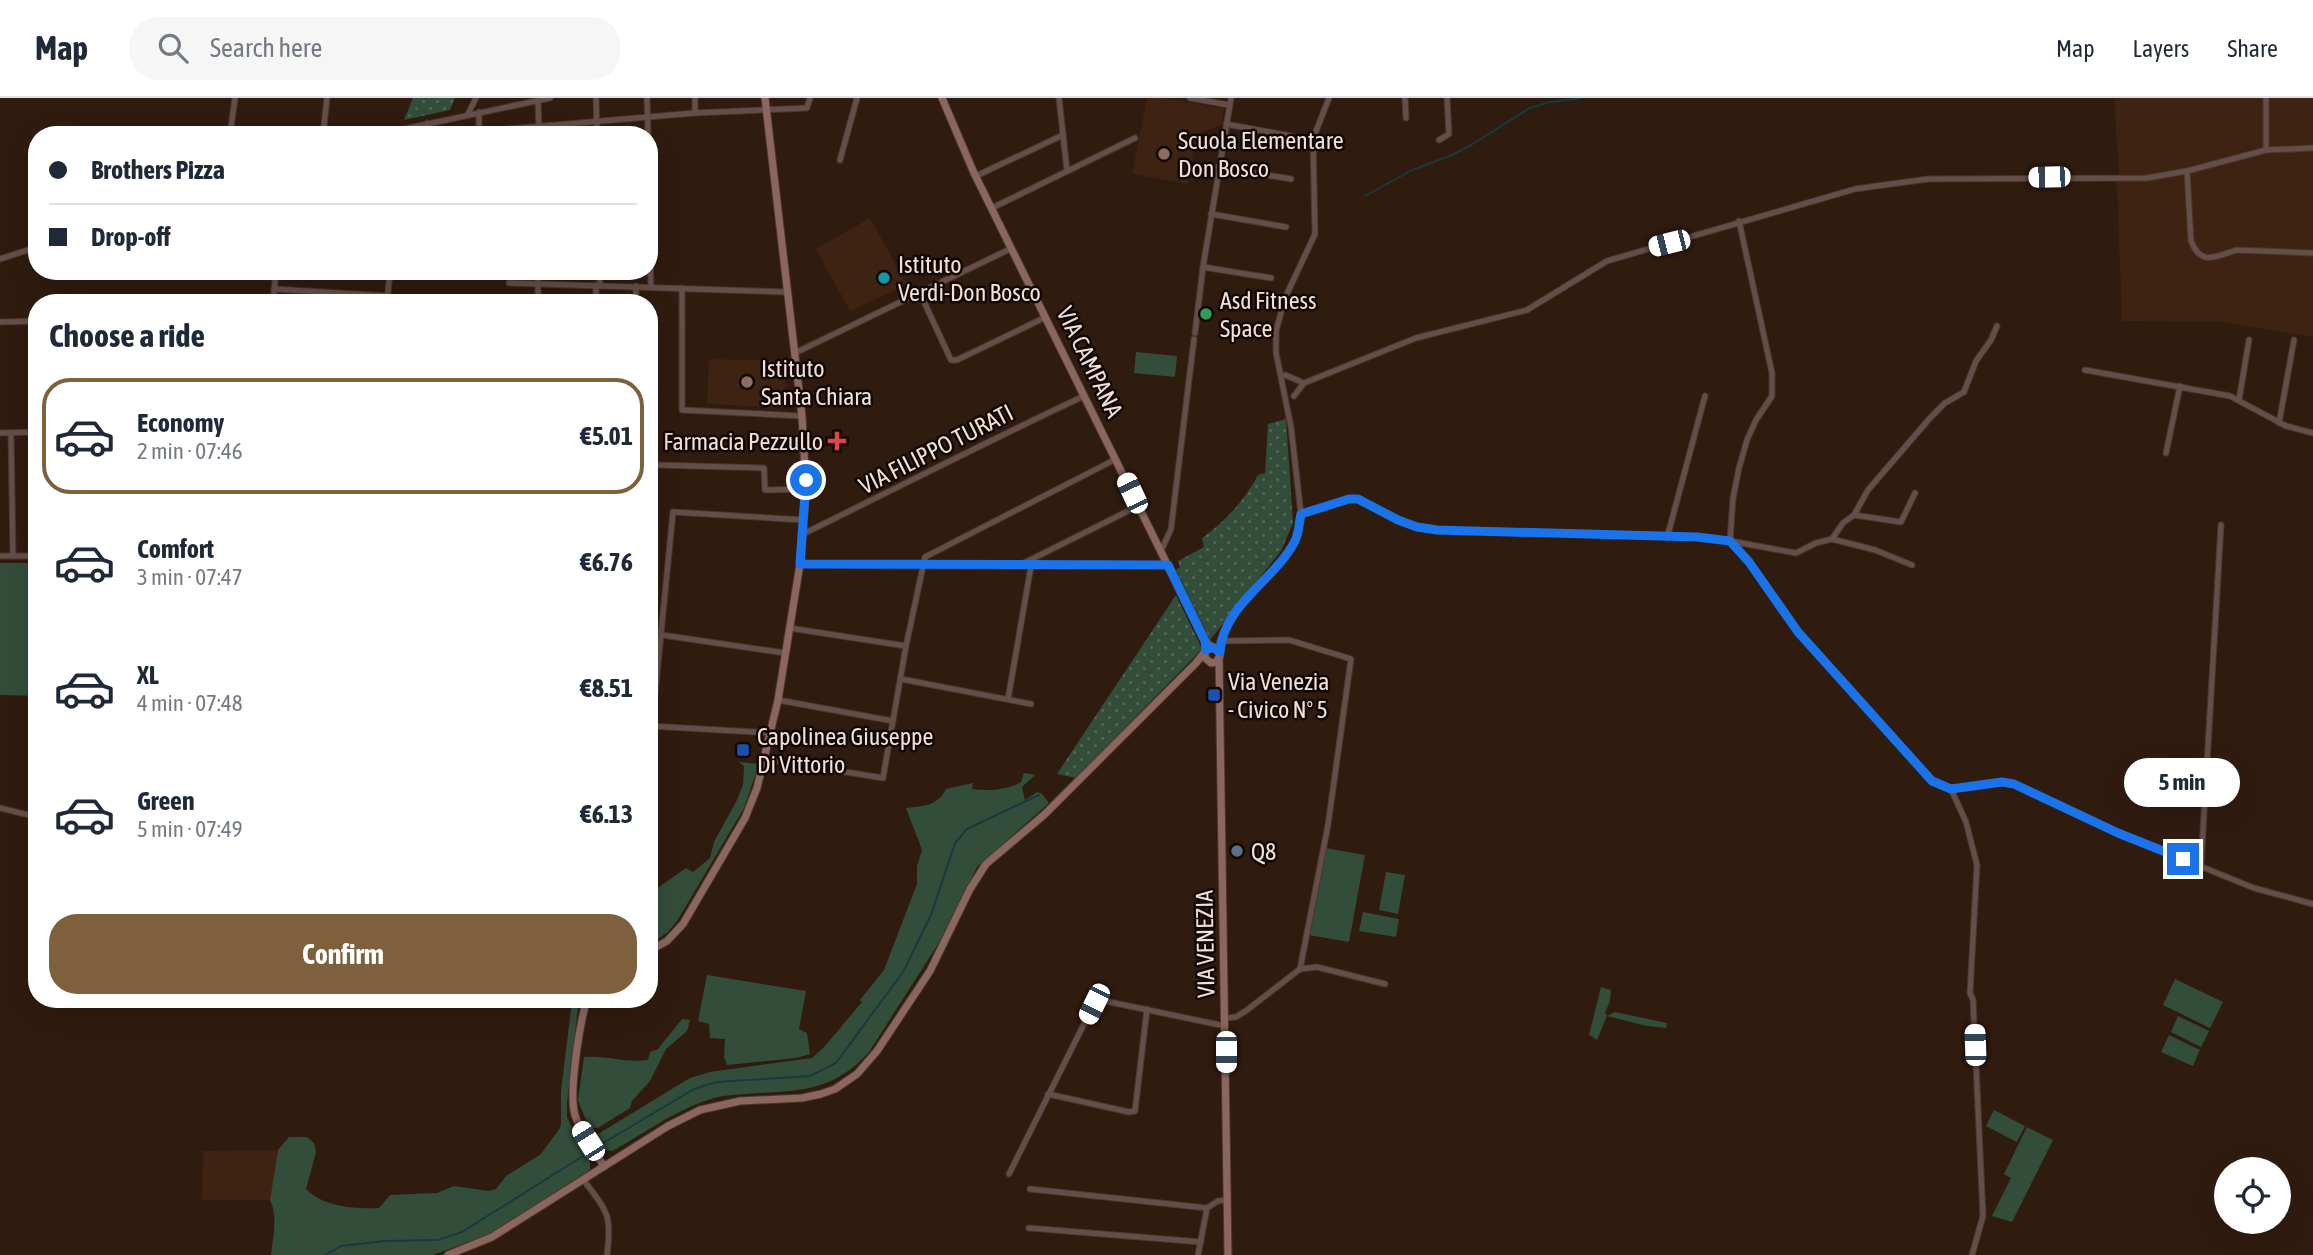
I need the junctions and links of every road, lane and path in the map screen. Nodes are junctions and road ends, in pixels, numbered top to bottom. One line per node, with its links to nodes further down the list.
1 (235, 98): 30 (street)
2 (327, 98): 31 (street)
3 (476, 98): 24 (street)
4 (550, 98): 19 (street)
5 (596, 98): 28 (street)
6 (647, 98): 26 (street)
7 (695, 98): 23 (street)
8 (765, 98): 21 (street)
9 (810, 98): 21 (street)
10 (857, 98): 43 (street)
11 (942, 98): 47 (street, VIA CAMPANA)
12 (1059, 98): 37 (street)
13 (1190, 98): 18 (street)
14 (1329, 98): 103 (street)
15 (1405, 98): 25 (street)
16 (1447, 98): 40 (street)
17 (2266, 98): 42 (street)
18 (1199, 99): 20 (street)
19 (533, 100): 22 (street); 34 (street)
20 (1230, 101): 29 (street)
21 (765, 110): 23 (street); 70 (street)
22 (479, 112): 24 (street); 33 (street)
23 (695, 113): 26 (street)
24 (468, 115): 27 (street)
25 (1406, 117)
26 (647, 119): 28 (street); 36 (street)
27 (427, 123): 32 (street)
28 (597, 123): 35 (street)
29 (1226, 124): 38 (street); 44 (street)
30 (231, 126)
31 (324, 126)
32 (418, 126)
33 (479, 126)
34 (539, 126)
35 (554, 126)
36 (647, 126)
37 (1063, 135): 45 (street); 47 (street)
38 (1291, 136)
39 (1135, 138): 45 (street)
40 (1439, 140)
41 (2313, 148): 42 (street)
42 (2266, 150): 46 (street)
43 (840, 160)
44 (1218, 167): 48 (street); 50 (street)
45 (1067, 171): 49 (street)
46 (2187, 171): 51 (street); 55 (street)
47 (976, 176): 49 (street, VIA CAMPANA)
48 (1291, 179)
49 (992, 208): 53 (street, VIA CAMPANA)
50 (1211, 214): 52 (street); 57 (street)
51 (1739, 221): 85 (street); 110 (street)
52 (1286, 227)
53 (1012, 248): 69 (street); 76 (street, VIA CAMPANA)
54 (28, 250): 56 (street)
55 (2313, 253)
56 (0, 259)
57 (1203, 267): 58 (street); 111 (street)
58 (1271, 278)
59 (275, 280): 68 (street)
60 (598, 280): 64 (street)
61 (650, 280): 66 (street)
62 (509, 283): 63 (street)
63 (538, 283): 64 (street); 73 (street)
64 (598, 285): 65 (street); 74 (street)
65 (636, 286): 66 (street); 75 (street)
66 (650, 287): 67 (street)
67 (682, 288): 70 (street); 91 (street)
68 (274, 289): 71 (street); 72 (street)
69 (919, 291): 76 (street); 82 (street)
70 (787, 292): 82 (street)
71 (274, 294)
72 (331, 294)
73 (538, 294)
74 (597, 294)
75 (636, 294)
76 (1046, 317): 87 (street, VIA CAMPANA)
77 (28, 321): 78 (street)
78 (0, 322)
79 (1997, 326): 104 (street)
80 (2249, 340): 90 (street)
81 (2294, 340): 92 (street)
82 (795, 353): 91 (street)
83 (2085, 370): 86 (street)
84 (1284, 375): 85 (street)
85 (1304, 383): 88 (street)
86 (2180, 386): 90 (street); 97 (street)
87 (1084, 396): 98 (street, VIA CAMPANA); 107 (street, VIA FILIPPO TURATI)
88 (1294, 396)
89 (1705, 396): 108 (street)
90 (2239, 400): 92 (street)
91 (802, 416): 100 (street)
92 (2279, 423): 96 (street)
93 (28, 432): 95 (street)
94 (0, 433): 95 (street)
95 (11, 433): 113 (street)
96 (2313, 433)
97 (2166, 453)
98 (1116, 459): 102 (street, VIA CAMPANA); 117 (street)
99 (658, 465): 100 (street)
100 (806, 489): 105 (street)
101 (1915, 493): 104 (street)
102 (1138, 506): 111 (street, VIA CAMPANA); 118 (street)
103 (1301, 514): 108 (street); 123 (street)
104 (1854, 514): 109 (street)
105 (804, 520): 107 (street); 122 (street)
106 (2221, 525): 140 (street)
107 (803, 534): 115 (street)
108 (1667, 538): 110 (street)
109 (1832, 539): 110 (street); 116 (street)
110 (1730, 541): 137 (street)
111 (1161, 551): 120 (street, VIA CAMPANA)
112 (0, 556): 113 (street)
113 (13, 556): 114 (street)
114 (28, 556)
115 (800, 564): 117 (street); 121 (street)
116 (1912, 565)
117 (922, 566): 118 (street); 124 (street)
118 (1017, 566): 119 (street)
119 (1031, 566): 120 (street); 130 (street)
120 (1169, 567): 125 (street, VIA CAMPANA)
121 (789, 628): 124 (street); 126 (street)
122 (662, 635): 126 (street); 127 (street)
123 (1220, 641): 125 (street); 143 (street)
124 (906, 646): 129 (street)
125 (1210, 652): 128 (street, VIA CAMPANA); 149 (street)
126 (786, 653): 131 (street)
127 (658, 669)
128 (1220, 675): 147 (street, VIA VENEZIA)
129 (901, 679): 130 (street); 133 (street)
130 (1009, 699): 132 (street)
131 (778, 700): 133 (street); 135 (street)
132 (1031, 704)
133 (893, 720): 136 (street)
134 (658, 727): 135 (street)
135 (771, 733): 136 (street)
136 (765, 759): 142 (street)
137 (1951, 789): 140 (street); 161 (street)
138 (0, 808): 139 (street)
139 (28, 815)
140 (2201, 865): 141 (street)
141 (2313, 904)
142 (658, 946)
143 (1300, 969): 144 (street); 147 (street)
144 (1385, 984)
145 (586, 1008): 149 (street)
146 (1147, 1009): 147 (street); 148 (street); 148 (street)
147 (1225, 1022): 153 (street, VIA VENEZIA)
148 (1048, 1094): 150 (street)
149 (604, 1166): 151 (street)
150 (1009, 1174)
151 (584, 1180): 157 (street); 158 (street)
152 (1030, 1189): 154 (street)
153 (1227, 1200): 154 (street); 160 (street, VIA VENEZIA)
154 (1207, 1208): 156 (street)
155 (1029, 1228): 156 (street)
156 (1200, 1242): 159 (street)
157 (448, 1255)
158 (607, 1255)
159 (1198, 1255)
160 (1228, 1255)
161 (1972, 1255)

